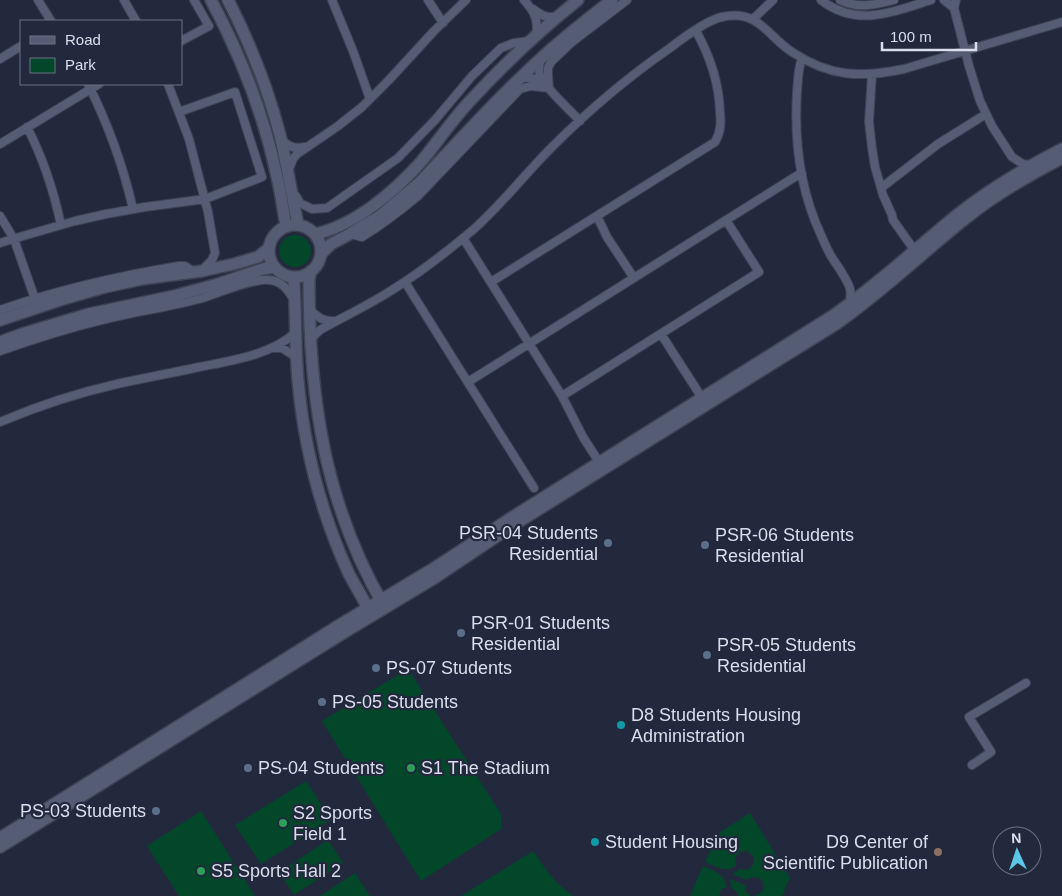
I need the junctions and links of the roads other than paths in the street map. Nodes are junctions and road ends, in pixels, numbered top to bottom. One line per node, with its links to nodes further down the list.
1 (38, 0): 23 (street)
2 (124, 0): 24 (street)
3 (194, 0): 29 (street)
4 (211, 0): 63 (main road)
5 (228, 0): 45 (main road)
6 (332, 0): 40 (street)
7 (428, 0): 26 (street)
8 (466, 0): 26 (street)
9 (524, 0): 20 (street)
10 (578, 0): 21 (main road)
11 (612, 0): 34 (main road)
12 (627, 0): 39 (street)
13 (773, 0): 22 (street)
14 (821, 0): 17 (street)
15 (840, 0): 16 (street)
16 (894, 0)
17 (931, 0)
18 (944, 0): 19 (street)
19 (955, 4): 31 (street)
20 (532, 8): 21 (street); 28 (street)
21 (559, 15): 28 (main road)
22 (753, 19): 27 (street); 32 (street)
23 (50, 20)
24 (135, 20)
25 (1062, 22): 31 (street)
26 (443, 23): 40 (street)
27 (696, 30): 43 (street); 60 (street)
28 (533, 38): 56 (street); 64 (main road)
29 (182, 40)
30 (20, 47): 33 (street)
31 (965, 51): 35 (street); 42 (street)
32 (802, 58): 35 (street); 53 (street)
33 (0, 59)
34 (540, 59): 36 (main road); 39 (street)
35 (872, 74): 55 (street)
36 (520, 77): 39 (street); 65 (main road)
37 (168, 85): 41 (street)
38 (89, 86): 44 (street); 58 (street)
39 (548, 87): 43 (street); 65 (street)
40 (370, 99): 47 (street)
41 (179, 112): 57 (street); 57 (street)
42 (986, 114): 49 (street); 55 (street)
43 (580, 121): 67 (street)
44 (28, 127): 46 (street); 62 (street)
45 (281, 140): 47 (street); 52 (main road)
46 (0, 144)
47 (310, 146): 52 (street)
48 (1062, 149): 51 (main road)
49 (1012, 157): 51 (street); 54 (street)
50 (1062, 158): 106 (main road)
51 (1031, 166): 54 (main road)
52 (288, 174): 56 (main road)
53 (802, 174): 61 (street); 81 (street)
54 (1012, 177): 70 (main road)
55 (881, 188): 70 (street)
56 (292, 192): 63 (main road)
57 (205, 199): 58 (street); 71 (street)
58 (132, 209): 62 (street)
59 (0, 216): 66 (street)
60 (597, 216): 78 (street); 80 (street)
61 (726, 220): 78 (street); 93 (street)
62 (61, 225): 66 (street)
63 (292, 226): 64 (main road); 69 (main road)
64 (315, 234): 72 (main road)
65 (350, 234): 72 (main road)
66 (14, 238): 68 (street); 83 (street)
67 (463, 238): 79 (street); 80 (street)
68 (0, 243)
69 (269, 248): 73 (main road); 74 (main road)
70 (914, 251): 82 (main road)
71 (214, 253): 73 (street); 75 (street)
72 (321, 254): 76 (main road)
73 (234, 264): 75 (main road)
74 (274, 267): 77 (main road); 95 (main road)
75 (198, 271): 83 (street); 89 (main road)
76 (311, 271): 77 (main road); 87 (main road)
77 (292, 277): 84 (main road)
78 (634, 278): 96 (street)
79 (405, 282): 88 (street); 100 (street)
80 (491, 282): 96 (street)
81 (850, 287): 82 (street); 85 (street)
82 (868, 290): 85 (main road)
83 (35, 299): 86 (street)
84 (295, 301): 92 (main road); 98 (street)
85 (850, 304): 102 (main road)
86 (0, 310)
87 (310, 310): 90 (street); 94 (main road)
88 (342, 319): 90 (street); 91 (street)
89 (0, 320)
90 (321, 320): 91 (street)
91 (326, 327): 94 (street)
92 (295, 333): 97 (street); 99 (main road)
93 (660, 334): 101 (street); 102 (street)
94 (311, 339): 106 (main road)
95 (0, 342)
96 (529, 344): 100 (street); 101 (street)
97 (272, 348): 99 (street); 103 (street)
98 (0, 351)
99 (296, 357): 107 (main road)
100 (468, 382): 105 (street)
101 (562, 396): 104 (street)
102 (702, 398): 104 (main road)
103 (0, 422)
104 (599, 462): 106 (main road)
105 (534, 488)
106 (383, 604): 107 (main road)
107 (370, 612): 110 (main road); 111 (main road)
108 (1026, 683): 109 (street)
109 (972, 765)
110 (0, 838)
111 (0, 847)

